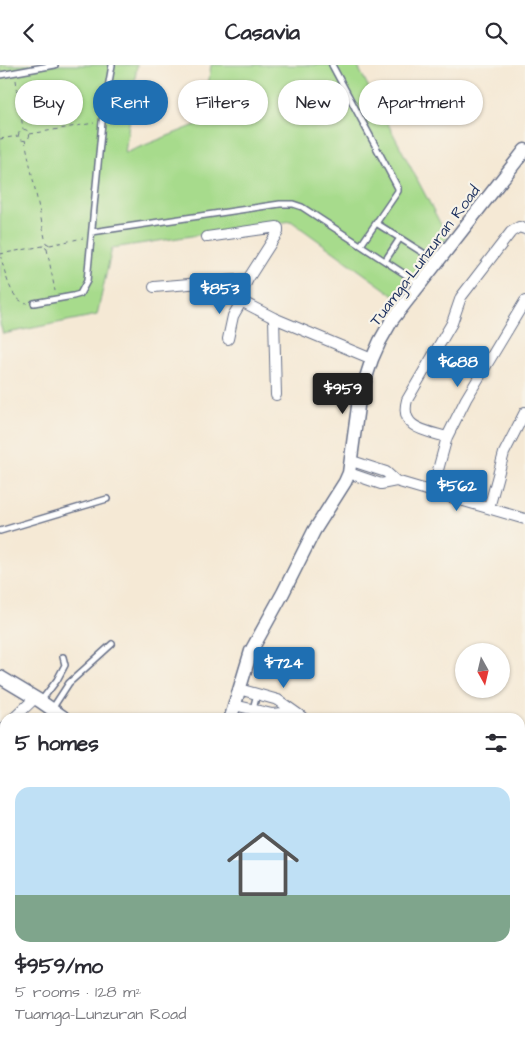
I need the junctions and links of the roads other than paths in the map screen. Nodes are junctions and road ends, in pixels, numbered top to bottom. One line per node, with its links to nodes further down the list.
1 (55, 65): 4 (lane)
2 (112, 65): 8 (lane)
3 (332, 65): 6 (lane)
4 (0, 75)
5 (525, 150): 13 (street, Tuamga-Lunzuran Road)
6 (376, 223): 10 (lane); 11 (lane)
7 (525, 229): 25 (street)
8 (91, 234): 11 (lane); 19 (lane)
9 (207, 237): 14 (street)
10 (400, 238): 12 (lane); 13 (lane)
11 (361, 245): 12 (lane)
12 (385, 261): 15 (lane)
13 (437, 262): 15 (street, Tuamga-Lunzuran Road)
14 (248, 279): 16 (street); 18 (street)
15 (420, 285): 22 (street, Tuamga-Lunzuran Road)
16 (154, 287)
17 (525, 301): 25 (street)
18 (241, 302): 20 (street); 21 (street)
19 (34, 303)
20 (274, 318): 22 (street); 23 (street)
21 (228, 339)
22 (372, 359): 26 (street, Tuamga-Lunzuran Road)
23 (276, 395)
24 (525, 412): 29 (street)
25 (448, 437): 27 (street)
26 (350, 467): 27 (street); 35 (street, Tuamga-Lunzuran Road)
27 (432, 492): 29 (street)
28 (107, 499): 31 (lane)
29 (488, 508): 30 (street)
30 (525, 519)
31 (0, 531)
32 (112, 644): 38 (lane)
33 (63, 657): 37 (lane)
34 (0, 677): 37 (street)
35 (239, 689): 36 (street); 40 (street, Tuamga-Lunzuran Road)
36 (257, 693): 39 (lane); 44 (street)
37 (38, 700): 38 (street); 41 (street)
38 (51, 709): 42 (street)
39 (253, 709): 40 (street); 43 (street)
40 (232, 711)
41 (20, 713)
42 (57, 713)
43 (271, 713)
44 (296, 713)

